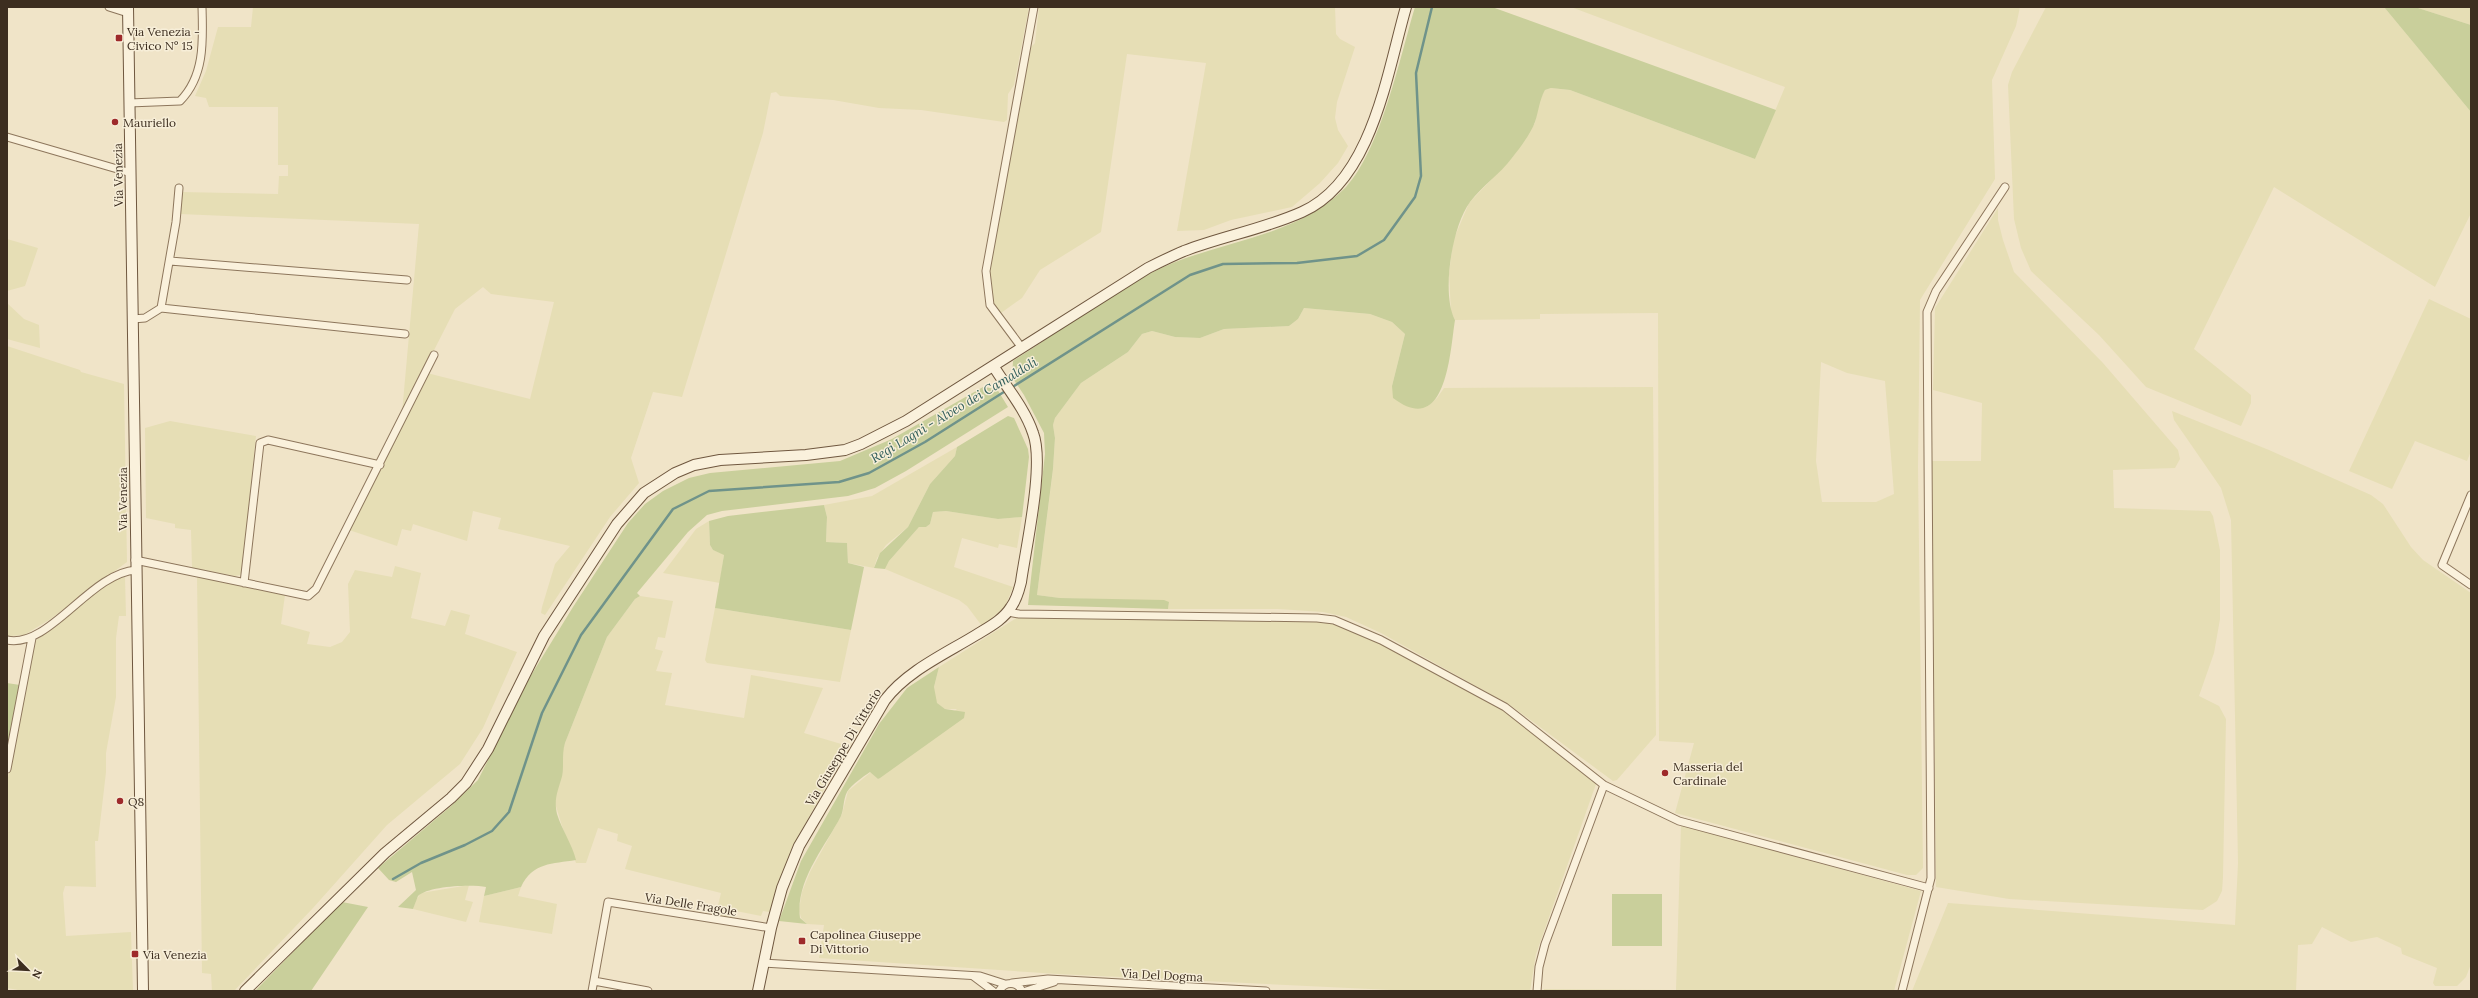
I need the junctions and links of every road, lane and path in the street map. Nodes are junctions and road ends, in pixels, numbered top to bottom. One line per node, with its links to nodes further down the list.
1 (109, 7): 5 (street)
2 (202, 7): 6 (street)
3 (1034, 7): 16 (street)
4 (1406, 7): 16 (street)
5 (128, 10): 6 (street, Via Venezia)
6 (129, 103): 8 (street, Via Venezia)
7 (7, 137): 8 (street)
8 (131, 173): 14 (street, Via Venezia)
9 (2005, 187): 29 (street)
10 (179, 188): 11 (street)
11 (170, 261): 12 (street); 13 (street)
12 (407, 280)
13 (160, 308): 14 (street); 15 (street)
14 (133, 319): 21 (street, Via Venezia)
15 (405, 334)
16 (1021, 346): 18 (street)
17 (434, 355): 19 (street)
18 (994, 367): 24 (street, Via Giuseppe Di Vittorio); 37 (street)
19 (380, 465): 22 (street); 22 (street)
20 (2471, 495): 23 (street)
21 (135, 565): 22 (street); 25 (street); 36 (street, Via Venezia)
22 (244, 583)
23 (2471, 585)
24 (1008, 612): 28 (street); 30 (street, Via Giuseppe Di Vittorio)
25 (32, 638): 26 (street); 27 (street)
26 (7, 640)
27 (7, 769)
28 (1604, 785): 29 (street); 46 (street)
29 (1928, 888): 47 (street)
30 (771, 928): 31 (street, Via Giuseppe Di Vittorio); 33 (street, Via Delle Fragole)
31 (764, 963): 32 (street); 40 (street, Via Giuseppe Di Vittorio)
32 (973, 976): 35 (street); 41 (street)
33 (594, 981): 38 (street); 39 (street)
34 (1058, 981): 35 (street, Via Del Dogma); 44 (street); 45 (street, Via Del Dogma)
35 (1009, 984): 42 (street); 43 (street)
36 (143, 991)
37 (245, 991)
38 (592, 991)
39 (648, 991)
40 (758, 991)
41 (993, 991)
42 (999, 991)
43 (1022, 991)
44 (1026, 991)
45 (1266, 991)
46 (1537, 991)
47 (1902, 991)

